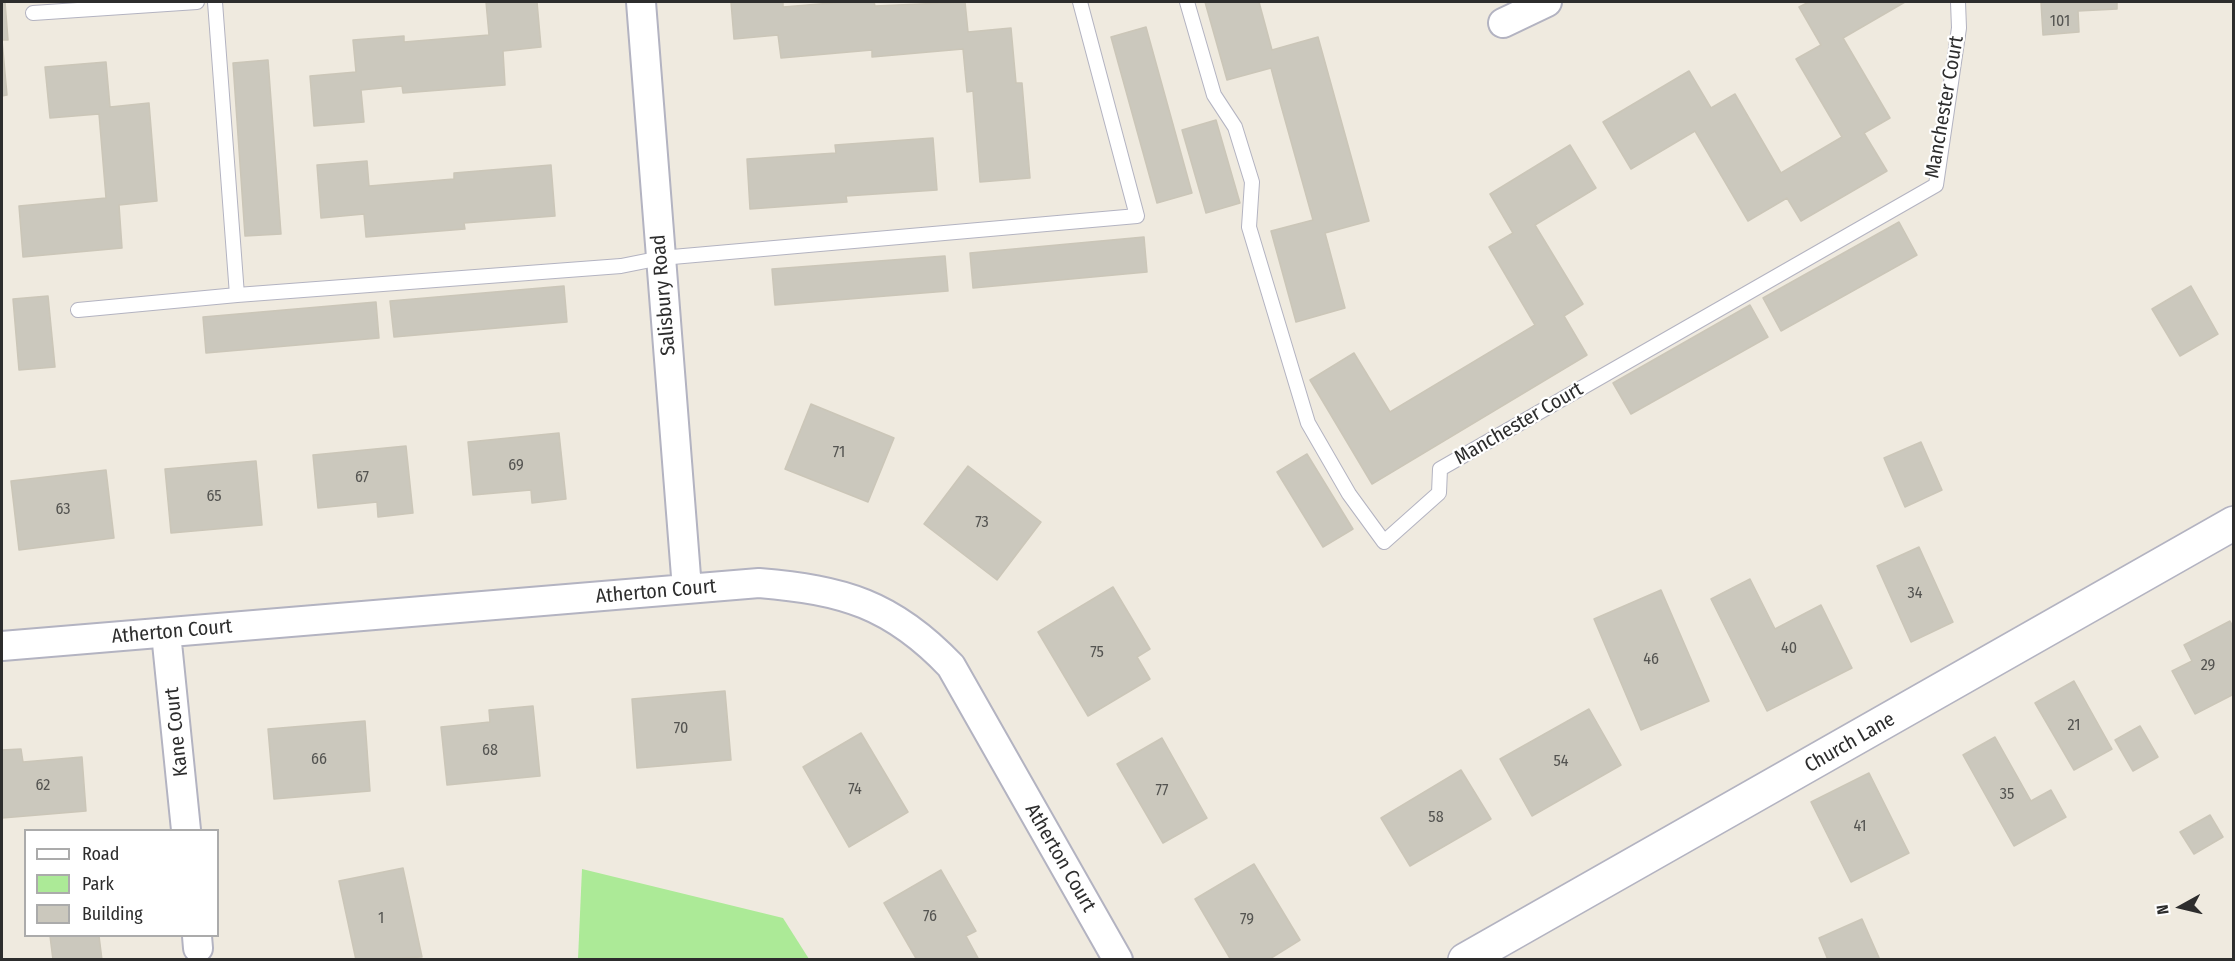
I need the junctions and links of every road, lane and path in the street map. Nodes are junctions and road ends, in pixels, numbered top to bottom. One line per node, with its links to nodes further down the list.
1 (197, 2): 8 (lane)
2 (215, 2): 11 (lane)
3 (641, 2): 10 (street, Salisbury Road)
4 (1080, 2): 10 (lane)
5 (1187, 2): 7 (lane, Manchester Court)
6 (1547, 2): 9 (street)
7 (1958, 2)
8 (33, 13)
9 (1503, 23)
10 (661, 258): 11 (lane); 14 (street, Salisbury Road)
11 (237, 296): 12 (lane)
12 (78, 310)
13 (2234, 523): 19 (street, Church Lane)
14 (687, 589): 15 (street, Atherton Court); 18 (street, Atherton Court)
15 (166, 633): 16 (street, Atherton Court); 17 (street, Kane Court)
16 (2, 646)
17 (186, 829)
18 (1118, 960)
19 (1465, 960)

